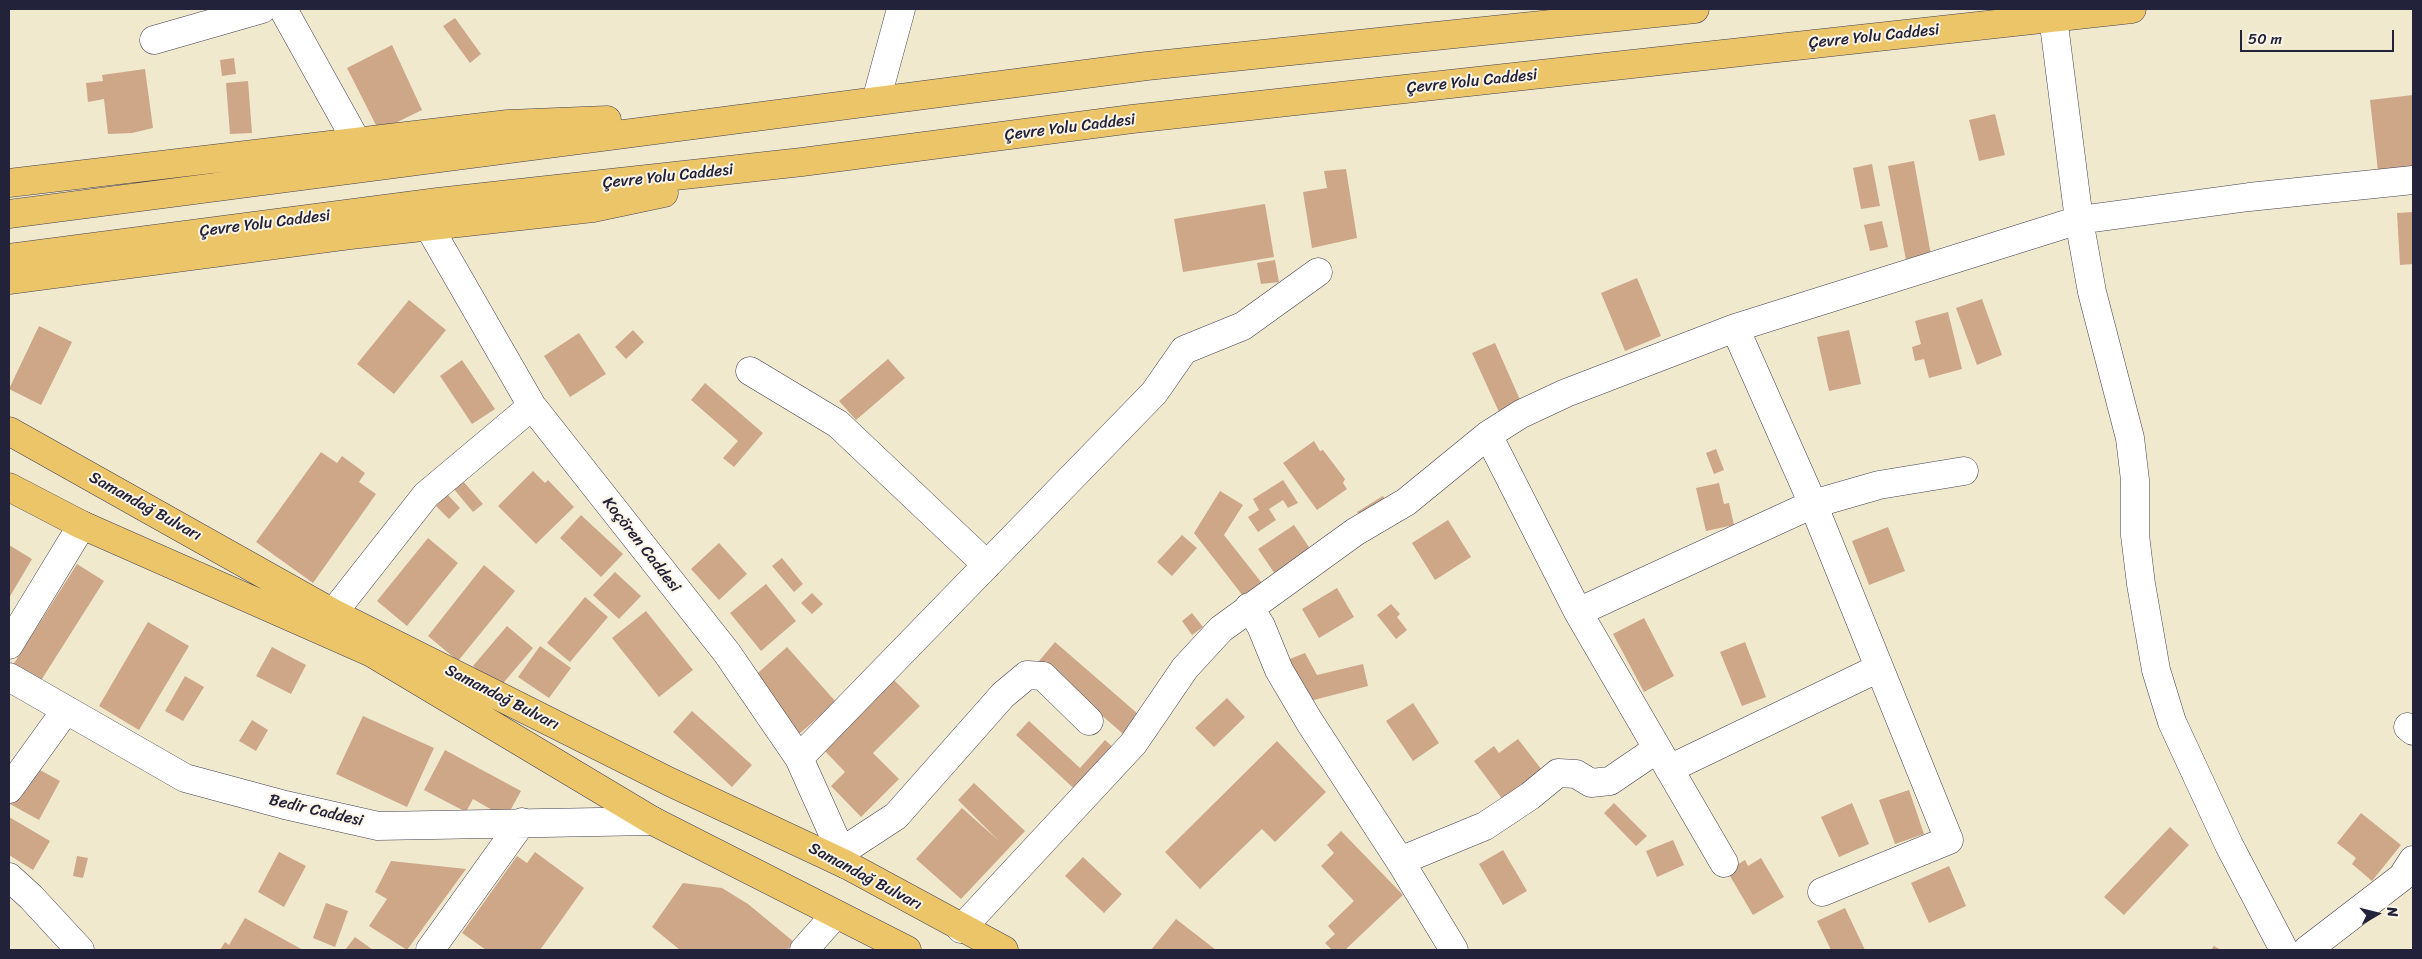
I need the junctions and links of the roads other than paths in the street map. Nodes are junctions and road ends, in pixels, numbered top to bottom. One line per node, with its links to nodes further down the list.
1 (262, 9): 7 (street)
2 (283, 9): 10 (street)
3 (902, 9): 8 (street)
4 (1695, 9): 8 (highway)
5 (2132, 9): 6 (highway, Çevre Yolu Caddesi)
6 (2053, 18): 11 (highway, Çevre Yolu Caddesi); 15 (street)
7 (154, 40)
8 (876, 101): 9 (highway)
9 (776, 114): 10 (highway); 14 (highway)
10 (356, 142): 13 (highway)
11 (802, 162): 16 (highway); 17 (highway, Çevre Yolu Caddesi)
12 (2413, 180): 15 (street)
13 (9, 183)
14 (9, 214)
15 (2079, 220): 20 (street); 57 (street)
16 (429, 227): 19 (highway); 22 (street, Koçören Caddesi)
17 (9, 258)
18 (1318, 272): 29 (street)
19 (9, 280)
20 (1735, 328): 24 (street); 27 (street)
21 (750, 370): 29 (street)
22 (532, 406): 32 (street); 38 (street, Koçören Caddesi)
23 (9, 431): 32 (highway, Samandağ Bulvarı)
24 (1488, 435): 30 (street); 31 (street)
25 (1964, 471): 27 (street)
26 (9, 487): 28 (highway, Samandağ Bulvarı)
27 (1813, 504): 31 (street); 34 (street)
28 (82, 525): 33 (street); 41 (highway, Samandağ Bulvarı)
29 (987, 565): 38 (street)
30 (1249, 607): 45 (street); 50 (street)
31 (1578, 612): 39 (street)
32 (333, 614): 43 (highway, Samandağ Bulvarı)
33 (9, 646)
34 (1879, 668): 39 (street); 48 (street)
35 (9, 677): 36 (street, Bedir Caddesi)
36 (66, 710): 40 (street); 42 (street, Bedir Caddesi)
37 (1089, 722): 43 (street)
38 (799, 758): 43 (street, Koçören Caddesi)
39 (1663, 759): 45 (street); 46 (street)
40 (9, 789)
41 (652, 821): 42 (street, Bedir Caddesi); 49 (highway, Samandağ Bulvarı)
42 (522, 822): 52 (street)
43 (844, 858): 50 (highway, Samandağ Bulvarı)
44 (2413, 860): 58 (street)
45 (1400, 861): 56 (street)
46 (1724, 864)
47 (9, 877): 51 (street)
48 (1822, 892)
49 (835, 915): 53 (street); 54 (highway, Samandağ Bulvarı)
50 (961, 929): 55 (highway, Samandağ Bulvarı)
51 (80, 950)
52 (430, 950)
53 (804, 950)
54 (907, 950)
55 (1004, 950)
56 (1454, 950)
57 (2284, 950)
58 (2307, 950)

